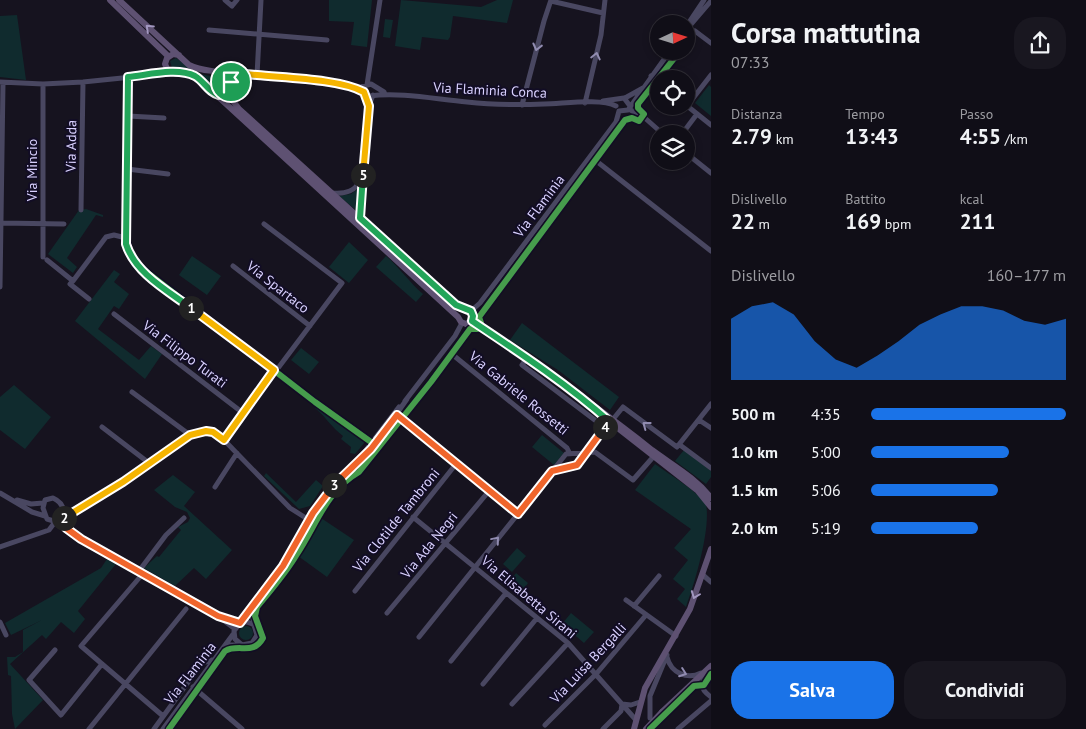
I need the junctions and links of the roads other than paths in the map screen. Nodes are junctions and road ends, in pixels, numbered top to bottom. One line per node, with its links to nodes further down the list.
1 (110, 0): 20 (main road)
2 (119, 0): 19 (main road, one-way to 2)
3 (225, 0): 4 (street)
4 (237, 0)
5 (260, 0): 16 (street)
6 (380, 0): 35 (street)
7 (551, 0): 11 (street); 42 (street, one-way to 42)
8 (605, 0): 11 (street)
9 (704, 0): 12 (street)
10 (711, 1): 13 (street)
11 (602, 13): 40 (street, one-way to 11)
12 (695, 15)
13 (695, 19)
14 (209, 30): 16 (street)
15 (695, 31): 18 (street)
16 (259, 34): 17 (street); 26 (street)
17 (327, 40)
18 (711, 43)
19 (179, 55): 20 (main road); 24 (main road)
20 (168, 56): 21 (main road)
21 (165, 64): 22 (main road); 23 (street)
22 (172, 73): 23 (street); 37 (main road)
23 (153, 74): 28 (street)
24 (226, 74): 25 (street); 31 (main road)
25 (245, 74): 26 (street); 31 (street)
26 (257, 75): 35 (street)
27 (711, 75): 38 (street)
28 (128, 77): 30 (street); 46 (street)
29 (650, 79): 34 (street)
30 (83, 82): 33 (street); 59 (street, Via Adda)
31 (231, 82): 36 (main road)
32 (1, 83): 33 (street); 61 (street)
33 (43, 84): 62 (street, Via Mincio)
34 (643, 88): 39 (street); 43 (street)
35 (370, 90): 42 (street, Via Flaminia Conca); 54 (street)
36 (227, 93): 37 (main road); 51 (main road)
37 (216, 94): 51 (main road)
38 (695, 95)
39 (623, 98): 41 (street, Via Flaminia Conca); 43 (street); 44 (street, Via Flaminia)
40 (585, 103): 41 (street, Via Flaminia Conca); 42 (street, Via Flaminia Conca)
41 (593, 103): 44 (street, Via Flaminia Conca)
42 (522, 104)
43 (629, 107): 44 (street, Via Flaminia Conca); 48 (street)
44 (618, 109): 72 (street, Via Flaminia)
45 (697, 114): 49 (street); 50 (street)
46 (128, 116): 47 (street); 55 (street)
47 (164, 118)
48 (653, 125)
49 (689, 125)
50 (711, 126)
51 (255, 127): 58 (main road); 73 (main road)
52 (595, 160): 66 (street)
53 (695, 160): 56 (street)
54 (362, 168): 58 (street); 60 (street)
55 (127, 169): 57 (street); 65 (street)
56 (711, 173)
57 (168, 174)
58 (332, 193): 60 (main road)
59 (81, 210)
60 (360, 218): 72 (main road)
61 (1, 223): 62 (street); 69 (street)
62 (43, 223): 63 (street); 68 (street, Via Mincio)
63 (64, 224)
64 (264, 224): 75 (street)
65 (126, 238): 68 (street); 78 (street)
66 (711, 251)
67 (232, 266): 75 (street, Via Spartaco)
68 (73, 280): 70 (street)
69 (0, 287)
70 (89, 299)
71 (114, 314): 86 (street, Via Filippo Turati)
72 (470, 314): 73 (main road); 74 (main road); 77 (main road)
73 (458, 317): 74 (main road)
74 (462, 323): 82 (street)
75 (310, 326): 78 (street)
76 (453, 355): 99 (street, Via Gabriele Rossetti)
77 (527, 358): 79 (main road); 80 (street)
78 (274, 370): 86 (street); 95 (street)
79 (556, 377): 80 (street); 83 (main road)
80 (549, 386): 85 (street)
81 (132, 392): 93 (street)
82 (407, 399): 87 (street); 95 (street)
83 (586, 400): 85 (street); 89 (main road)
84 (711, 404): 88 (street)
85 (581, 410): 91 (street)
86 (244, 413): 94 (street)
87 (397, 415): 102 (street); 105 (street)
88 (699, 420): 92 (street); 96 (street)
89 (612, 421): 91 (street); 96 (street, one-way to 89); 101 (main road); 113 (main road)
90 (102, 427): 104 (street)
91 (604, 427): 97 (street)
92 (711, 428)
93 (190, 435): 94 (street); 104 (street)
94 (224, 440): 98 (street)
95 (371, 442): 102 (street)
96 (680, 445): 107 (street)
97 (585, 452): 100 (street); 101 (street); 103 (street)
98 (237, 453): 109 (street); 123 (street)
99 (567, 454): 100 (street); 106 (street); 108 (street)
100 (576, 454): 103 (street)
101 (654, 456): 115 (main road)
102 (360, 458): 123 (street)
103 (579, 461): 106 (street)
104 (149, 463): 116 (street)
105 (456, 464): 110 (street); 120 (street, Via Clotilde Tambroni)
106 (567, 467): 108 (street)
107 (711, 468)
108 (552, 471): 118 (street)
109 (215, 487)
110 (488, 490): 118 (street); 125 (street, Via Ada Negri)
111 (0, 493): 112 (street)
112 (9, 497): 114 (street); 119 (street)
113 (711, 498)
114 (44, 503): 117 (street); 119 (street)
115 (711, 507)
116 (78, 510): 117 (street); 122 (street)
117 (64, 511): 122 (street)
118 (518, 514): 128 (street, one-way to 118)
119 (46, 517): 122 (street); 124 (street)
120 (413, 517): 125 (street, Via Elisabetta Sirani); 134 (street, Via Clotilde Tambroni)
121 (184, 518): 129 (street)
122 (59, 520): 124 (street); 129 (street)
123 (309, 520): 136 (street)
124 (42, 533): 126 (street)
125 (445, 542): 128 (street, Via Elisabetta Sirani); 140 (street, Via Ada Negri)
126 (0, 547)
127 (711, 549): 130 (main road)
128 (474, 566): 135 (street, Via Elisabetta Sirani); 150 (street)
129 (139, 571): 142 (street)
130 (702, 575): 133 (street); 149 (main road, one-way to 149)
131 (659, 576): 138 (street)
132 (140, 577): 158 (street)
133 (711, 582)
134 (355, 591)
135 (506, 593): 143 (street, Via Elisabetta Sirani); 157 (street)
136 (258, 599): 145 (street); 146 (street)
137 (626, 600): 138 (street)
138 (634, 606): 141 (street)
139 (186, 609): 162 (street)
140 (387, 613)
141 (646, 615): 149 (street); 161 (street, Via Luisa Bergalli)
142 (218, 616): 145 (street); 147 (street)
143 (537, 618): 151 (street, Via Elisabetta Sirani); 163 (street)
144 (0, 622): 148 (street)
145 (241, 622): 146 (street); 147 (street)
146 (256, 627): 152 (street)
147 (234, 631): 152 (street); 155 (street, Via Flaminia)
148 (6, 635)
149 (676, 636): 154 (main road)
150 (419, 637)
151 (568, 643): 161 (street, Via Elisabetta Sirani); 168 (street)
152 (242, 645): 155 (street, Via Flaminia)
153 (55, 650): 158 (street)
154 (668, 652): 159 (street, one-way to 159); 167 (main road); 171 (street)
155 (218, 654): 156 (street, Via Flaminia)
156 (213, 660): 164 (street, Via Flaminia); 170 (street)
157 (451, 661)
158 (102, 664): 162 (street)
159 (711, 666): 180 (main road, bridge)
160 (711, 671): 165 (street)
161 (597, 673): 169 (street, Via Elisabetta Sirani); 173 (street, Via Luisa Bergalli)
162 (126, 684): 170 (street); 175 (street)
163 (483, 684)
164 (193, 687): 174 (street, Via Flaminia); 177 (street)
165 (711, 697)
166 (711, 701): 181 (street)
167 (640, 702): 169 (street); 172 (main road)
168 (512, 704)
169 (622, 704): 172 (street, Via Elisabetta Sirani); 178 (street)
170 (163, 716): 176 (street)
171 (650, 718)
172 (636, 720): 179 (main road)
173 (545, 725)
174 (164, 728)
175 (89, 729)
176 (154, 729)
177 (242, 729)
178 (603, 729)
179 (634, 729)
180 (646, 729)
181 (678, 729)

